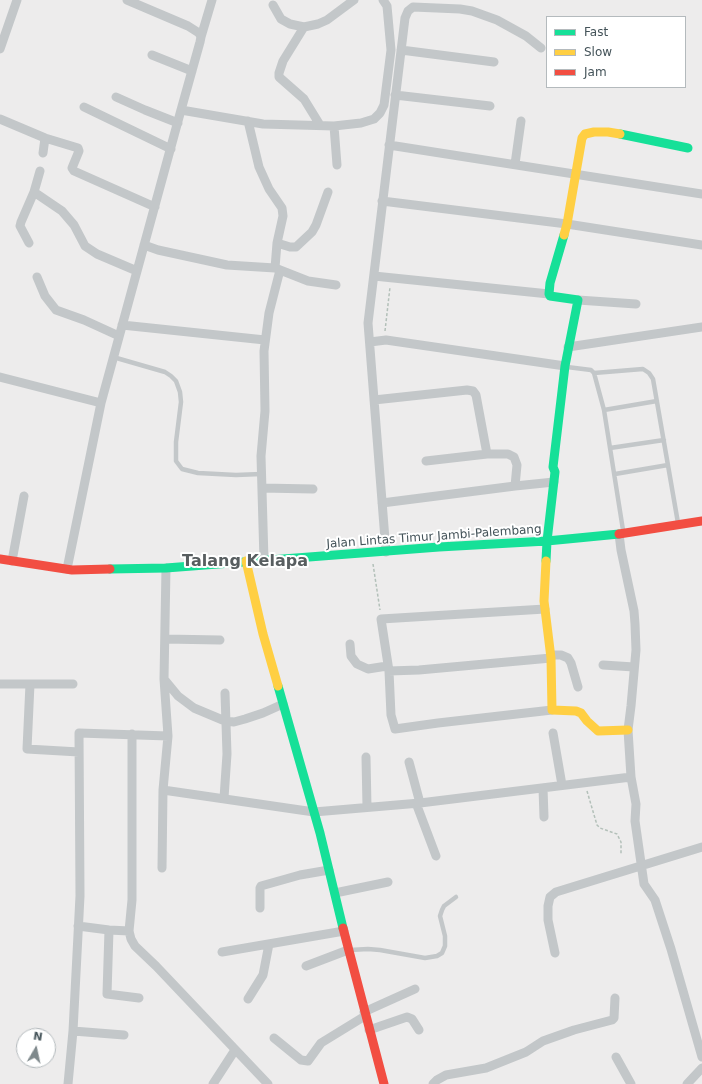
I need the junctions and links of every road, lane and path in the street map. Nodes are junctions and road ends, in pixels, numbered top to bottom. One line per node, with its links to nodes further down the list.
1 (17, 0): 10 (street)
2 (127, 0): 8 (street)
3 (212, 0): 8 (street)
4 (354, 0): 7 (street)
5 (383, 0): 25 (street)
6 (273, 6): 7 (street)
7 (304, 27): 24 (street)
8 (201, 37): 14 (street)
9 (541, 48): 11 (street)
10 (0, 49)
11 (401, 50): 13 (street); 15 (street)
12 (152, 55): 14 (street)
13 (494, 62)
14 (192, 71): 19 (street)
15 (395, 95): 17 (street); 27 (street)
16 (116, 97): 23 (street)
17 (490, 106)
18 (84, 107): 29 (street)
19 (181, 110): 21 (street); 23 (street)
20 (0, 119): 26 (street)
21 (248, 121): 24 (street); 42 (street)
22 (521, 121): 31 (street)
23 (178, 122): 29 (street)
24 (320, 125): 25 (street)
25 (334, 126): 32 (street)
26 (45, 138): 30 (street); 39 (street)
27 (389, 145): 31 (street); 38 (street)
28 (688, 148): 34 (main road)
29 (171, 149): 39 (street)
30 (43, 153)
31 (515, 164): 34 (street)
32 (336, 165)
33 (40, 171): 35 (street)
34 (575, 173): 37 (street); 40 (main road)
35 (34, 192): 41 (street); 46 (street)
36 (328, 192): 42 (street)
37 (702, 194)
38 (382, 201): 40 (street); 47 (street)
39 (155, 207): 43 (street)
40 (567, 224): 44 (street); 51 (main road)
41 (29, 243)
42 (277, 243): 45 (street)
43 (144, 245): 45 (street); 46 (street)
44 (702, 245)
45 (277, 269): 50 (street); 57 (street)
46 (137, 271): 54 (street)
47 (374, 276): 49 (street); 59 (street)
48 (36, 277): 56 (street)
49 (392, 278): 51 (street); 58 (path)
50 (336, 285)
51 (549, 294): 52 (main road)
52 (578, 300): 53 (street); 60 (main road)
53 (636, 304)
54 (122, 325): 56 (street); 57 (street)
55 (702, 328): 60 (street)
56 (119, 336): 61 (street)
57 (265, 340): 74 (street)
58 (386, 340): 59 (street); 62 (street)
59 (370, 342): 65 (street)
60 (568, 347): 62 (main road)
61 (113, 357): 67 (street); 74 (lane)
62 (565, 366): 63 (lane); 76 (main road)
63 (594, 373): 66 (lane); 68 (lane)
64 (0, 377): 67 (street)
65 (374, 400): 71 (street); 81 (street)
66 (657, 400): 68 (lane); 69 (lane)
67 (101, 403): 93 (street)
68 (604, 410): 70 (lane)
69 (664, 440): 70 (lane); 73 (lane)
70 (610, 448): 75 (lane)
71 (487, 454): 72 (street); 77 (street)
72 (426, 460)
73 (668, 465): 75 (lane); 83 (lane)
74 (262, 474): 78 (street)
75 (615, 474): 84 (lane)
76 (554, 482): 77 (street); 85 (main road)
77 (515, 486): 81 (street)
78 (262, 488): 79 (street); 89 (street)
79 (313, 489)
80 (24, 496): 90 (street)
81 (382, 503): 86 (street)
82 (702, 521): 83 (main road, Jalan Lintas Timur Jambi-Palembang)
83 (678, 526): 84 (main road, Jalan Lintas Timur Jambi-Palembang)
84 (621, 534): 85 (main road, Jalan Lintas Timur Jambi-Palembang); 101 (street)
85 (547, 541): 86 (main road, Jalan Lintas Timur Jambi-Palembang); 94 (main road)
86 (386, 552): 87 (main road, Jalan Lintas Timur Jambi-Palembang)
87 (372, 553): 89 (main road, Jalan Lintas Timur Jambi-Palembang); 95 (path)
88 (0, 559): 90 (main road, Jalan Lintas Timur Jambi-Palembang)
89 (264, 560): 91 (main road, Jalan Lintas Timur Jambi-Palembang)
90 (12, 561): 93 (main road, Jalan Lintas Timur Jambi-Palembang)
91 (246, 561): 92 (main road, Jalan Lintas Timur Jambi-Palembang); 109 (main road)
92 (166, 568): 93 (main road, Jalan Lintas Timur Jambi-Palembang); 96 (street)
93 (67, 569)
94 (545, 609): 95 (street); 99 (main road)
95 (381, 619): 102 (street)
96 (165, 639): 97 (street); 103 (street)
97 (220, 640)
98 (350, 644): 102 (street)
99 (551, 656): 102 (street); 107 (street); 110 (main road)
100 (603, 664): 101 (street)
101 (634, 667): 112 (street)
102 (388, 668): 110 (street)
103 (164, 679): 111 (street); 115 (street)
104 (0, 684): 105 (street)
105 (30, 684): 106 (street); 116 (street)
106 (73, 684)
107 (578, 687)
108 (225, 693): 111 (street)
109 (283, 704): 111 (street); 127 (main road)
110 (552, 710): 112 (main road)
111 (225, 721): 124 (street)
112 (628, 730): 119 (street)
113 (553, 733): 121 (street)
114 (132, 734): 115 (street); 116 (street); 141 (street)
115 (168, 736): 123 (street)
116 (79, 752): 139 (street)
117 (366, 758): 126 (street)
118 (409, 762): 125 (street)
119 (631, 777): 120 (street); 132 (street)
120 (585, 783): 121 (street); 130 (path)
121 (562, 785): 122 (street)
122 (543, 788): 125 (street); 128 (street)
123 (163, 790): 124 (street); 133 (street)
124 (224, 798): 127 (street)
125 (418, 803): 126 (street); 131 (street)
126 (367, 807): 127 (street)
127 (314, 812): 134 (main road)
128 (544, 817)
129 (702, 847): 132 (street)
130 (620, 854)
131 (436, 856)
132 (642, 866): 146 (street); 160 (street)
133 (162, 868)
134 (329, 870): 136 (main road); 138 (street)
135 (388, 882): 136 (street)
136 (335, 893): 142 (main road)
137 (456, 897): 144 (lane)
138 (260, 908)
139 (78, 926): 140 (street); 155 (street)
140 (109, 930): 141 (street); 149 (street)
141 (129, 931): 158 (street)
142 (344, 931): 143 (street); 144 (main road)
143 (269, 944): 145 (street); 151 (street)
144 (348, 950): 147 (street); 152 (main road)
145 (222, 952)
146 (555, 953)
147 (306, 966)
148 (415, 989): 152 (street)
149 (139, 998)
150 (615, 998): 166 (street)
151 (248, 999)
152 (364, 1014): 153 (main road); 157 (street)
153 (369, 1030): 154 (street); 165 (main road)
154 (420, 1030)
155 (73, 1031): 156 (street); 162 (street)
156 (124, 1035)
157 (274, 1038)
158 (234, 1050): 163 (street); 164 (street)
159 (616, 1057): 167 (street)
160 (702, 1057)
161 (702, 1068): 168 (street)
162 (68, 1084)
163 (212, 1084)
164 (268, 1084)
165 (384, 1084)
166 (433, 1084)
167 (631, 1084)
168 (687, 1084)

